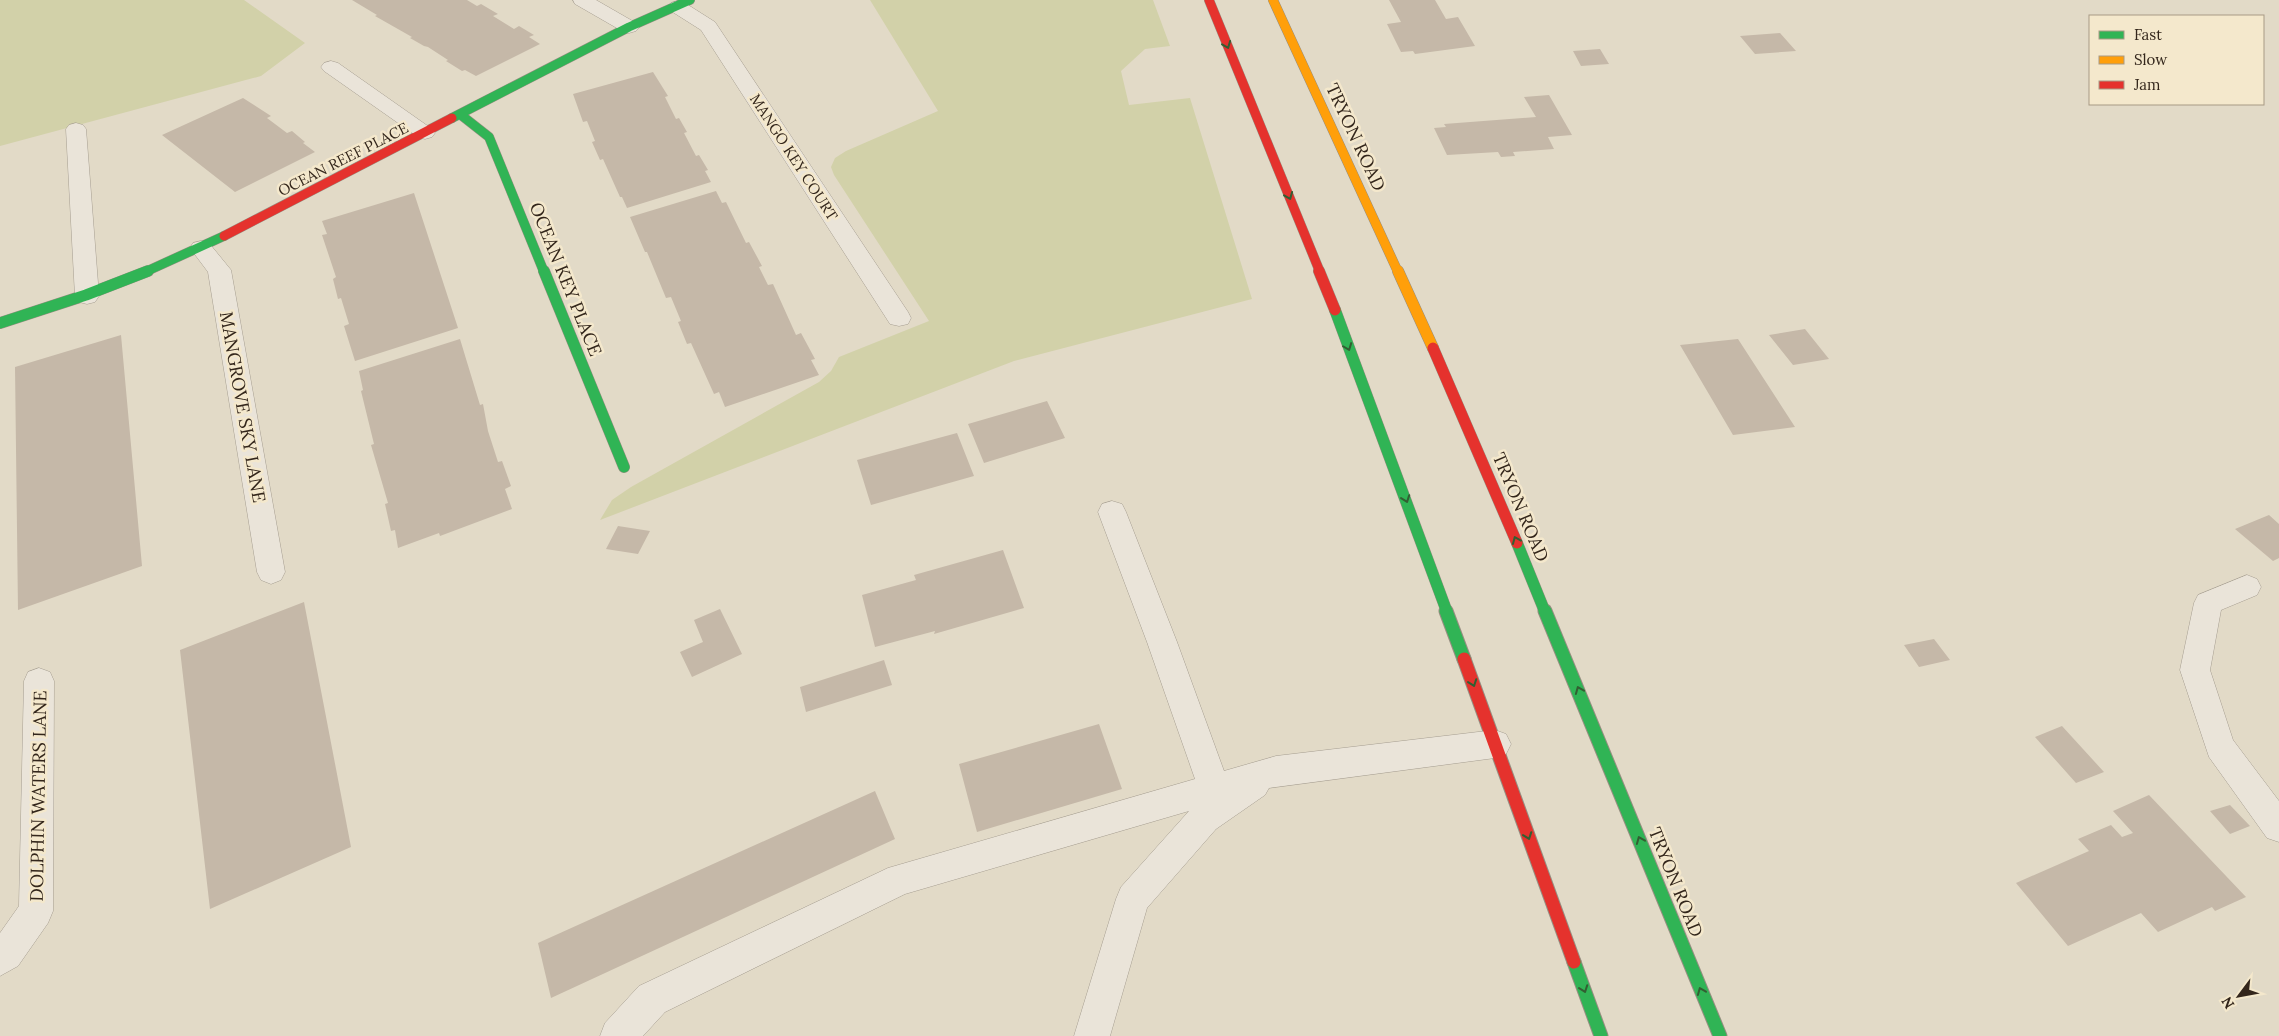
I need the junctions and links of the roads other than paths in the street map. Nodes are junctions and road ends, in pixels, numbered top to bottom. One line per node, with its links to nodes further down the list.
1 (582, 0): 5 (street)
2 (1209, 0): 19 (main road, one-way to 19)
3 (1273, 0): 27 (main road, TRYON ROAD, one-way to 3)
4 (684, 4): 5 (main road, OCEAN REEF PLACE); 12 (street, MANGO KEY COURT)
5 (629, 27): 7 (main road, OCEAN REEF PLACE)
6 (331, 67): 9 (street)
7 (461, 115): 9 (main road, OCEAN REEF PLACE); 14 (main road, OCEAN KEY PLACE)
8 (76, 129): 11 (street)
9 (425, 133): 10 (main road, OCEAN REEF PLACE)
10 (201, 248): 11 (main road, OCEAN REEF PLACE); 16 (street, MANGROVE SKY LANE)
11 (87, 296): 13 (main road, OCEAN REEF PLACE)
12 (899, 318)
13 (0, 323)
14 (624, 467)
15 (1112, 512): 21 (street)
16 (271, 572)
17 (2247, 587): 22 (street)
18 (40, 681): 23 (street, DOLPHIN WATERS LANE)
19 (1495, 744): 20 (street); 26 (main road, one-way to 26)
20 (1276, 771): 21 (street); 25 (street)
21 (1214, 788): 24 (street)
22 (2279, 827)
23 (0, 958)
24 (618, 1036)
25 (1092, 1036)
26 (1601, 1036)
27 (1720, 1036)

